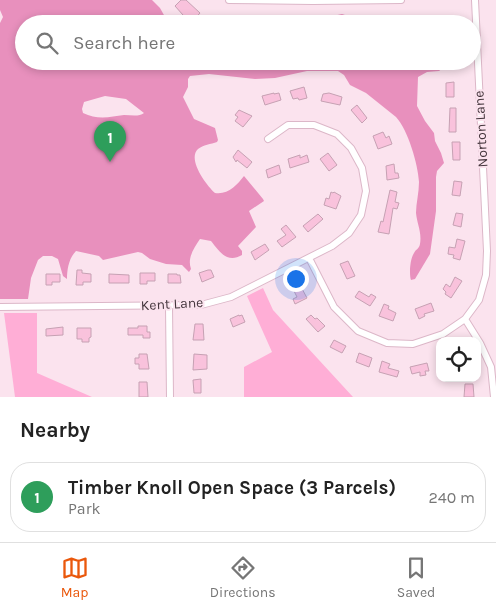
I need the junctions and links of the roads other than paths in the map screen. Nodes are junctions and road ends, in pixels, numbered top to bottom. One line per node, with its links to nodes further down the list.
1 (229, 0): 4 (street)
2 (401, 0): 4 (street)
3 (475, 0): 5 (street, Norton Lane)
4 (312, 1)
5 (476, 15)
6 (478, 70): 11 (street, Norton Lane)
7 (268, 139): 8 (street, Kent Lane)
8 (309, 258): 9 (street, Kent Lane); 11 (street, Norton Lane)
9 (169, 306): 10 (street, Kent Lane); 13 (street)
10 (0, 307)
11 (465, 319): 12 (street)
12 (493, 366): 14 (street)
13 (170, 397)
14 (494, 397)

